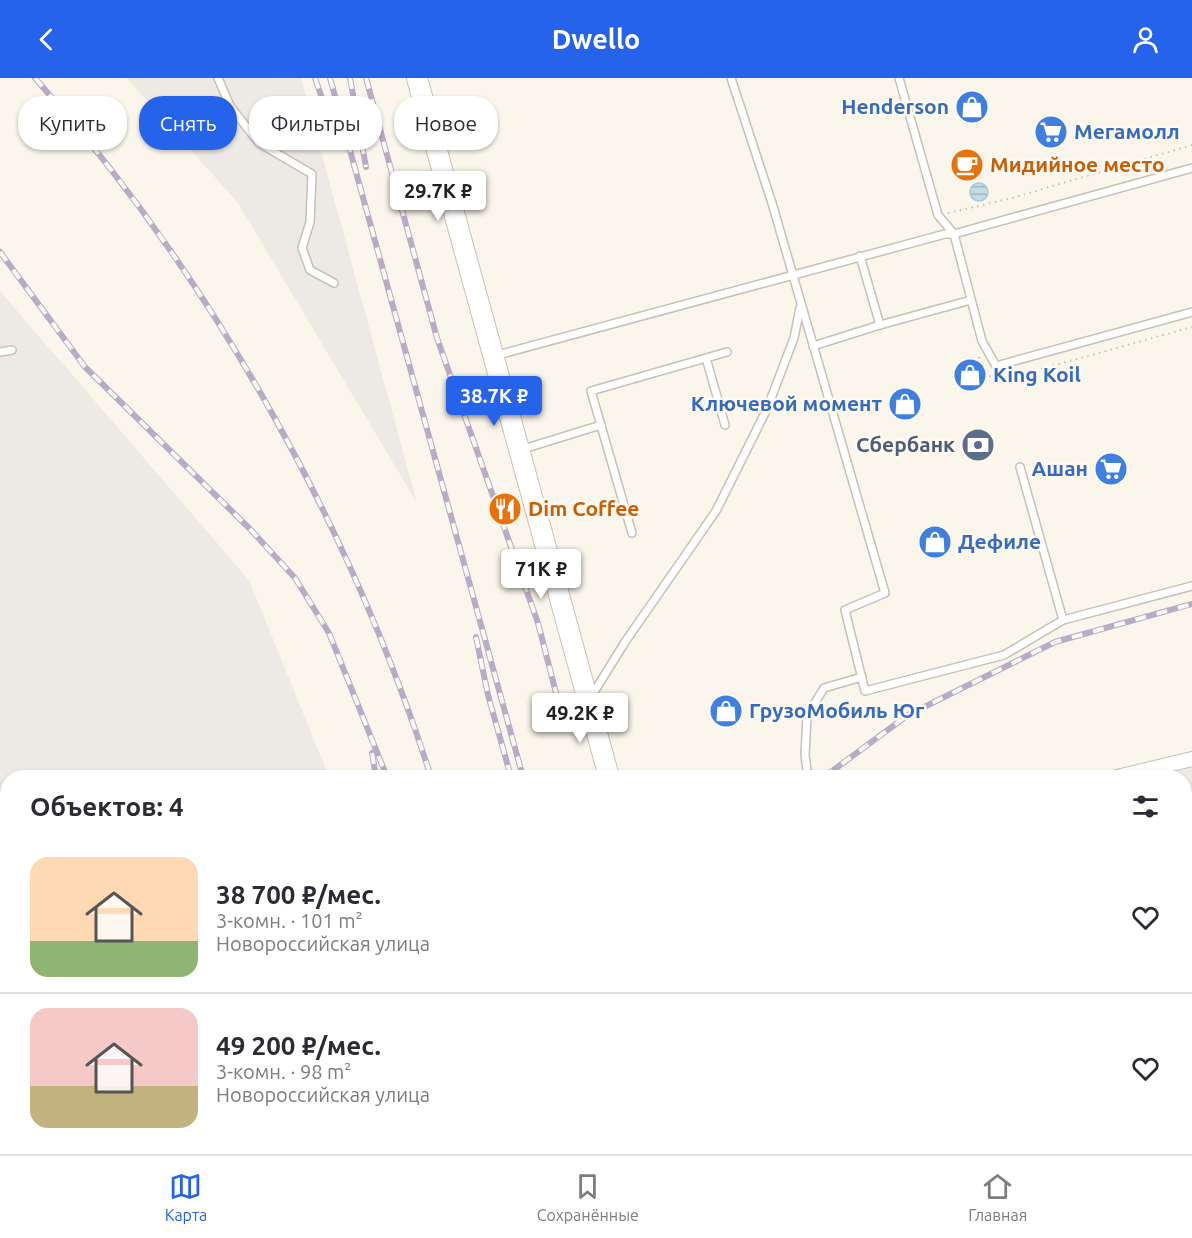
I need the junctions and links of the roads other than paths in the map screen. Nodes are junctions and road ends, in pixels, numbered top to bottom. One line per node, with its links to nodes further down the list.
1 (218, 78): 9 (lane)
2 (417, 78): 18 (main road)
3 (731, 78): 8 (lane)
4 (899, 78): 6 (lane)
5 (1192, 168): 6 (lane)
6 (954, 234): 7 (lane); 10 (lane)
7 (860, 256): 8 (lane); 13 (lane)
8 (792, 274): 11 (lane); 18 (lane)
9 (334, 283)
10 (971, 300): 12 (lane); 13 (lane)
11 (801, 305): 14 (lane); 28 (lane)
12 (1192, 312)
13 (880, 325): 14 (lane)
14 (813, 346): 27 (lane)
15 (12, 350): 16 (lane)
16 (0, 352)
17 (727, 352): 19 (lane)
18 (494, 356): 22 (main road)
19 (706, 358): 20 (lane); 21 (lane)
20 (601, 425): 22 (lane); 24 (lane)
21 (725, 425)
22 (520, 450): 28 (main road)
23 (1020, 466): 26 (lane)
24 (632, 533)
25 (1192, 586): 26 (lane)
26 (1063, 620): 27 (lane)
27 (862, 677): 31 (lane)
28 (588, 702): 30 (main road)
29 (1192, 759): 32 (street)
30 (607, 770)
31 (807, 770)
32 (1146, 770)

